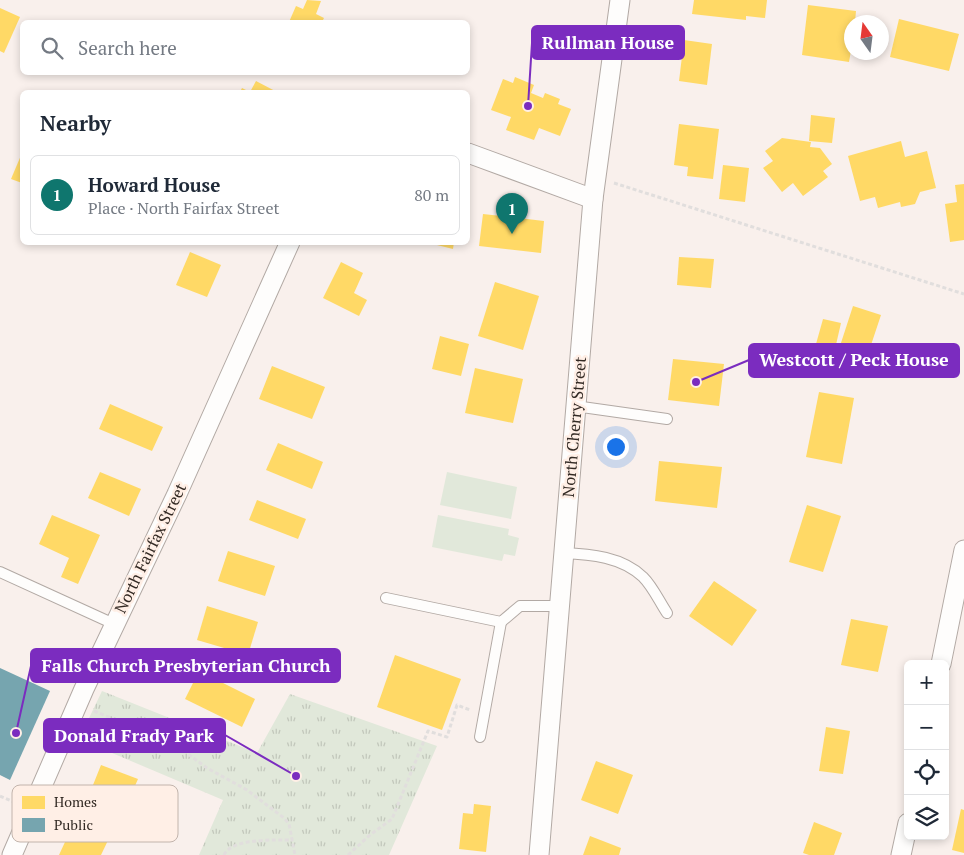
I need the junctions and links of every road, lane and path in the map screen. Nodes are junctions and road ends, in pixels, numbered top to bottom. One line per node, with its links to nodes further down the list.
1 (620, 0): 4 (street, North Cherry Street)
2 (470, 154): 4 (street)
3 (607, 181): 6 (path)
4 (593, 199): 7 (street, North Cherry Street)
5 (289, 245): 16 (street, North Fairfax Street)
6 (964, 294)
7 (575, 406): 8 (lane); 10 (street, North Cherry Street)
8 (667, 419)
9 (964, 550): 17 (street)
10 (563, 552): 13 (street, North Cherry Street); 14 (lane)
11 (0, 572): 16 (lane)
12 (386, 598): 15 (lane)
13 (559, 606): 15 (lane); 33 (street, North Cherry Street)
14 (666, 613)
15 (501, 622): 21 (lane)
16 (114, 624): 19 (street, North Fairfax Street)
17 (941, 660)
18 (72, 665): 19 (lane)
19 (91, 674): 23 (street, North Fairfax Street)
20 (92, 710): 26 (path)
21 (484, 715): 22 (lane); 32 (path)
22 (480, 737)
23 (43, 785)
24 (0, 796): 25 (path)
25 (12, 802)
26 (293, 840): 30 (path); 31 (path)
27 (904, 840): 34 (street)
28 (18, 842): 29 (street, North Fairfax Street)
29 (12, 855)
30 (224, 855)
31 (295, 855)
32 (348, 855)
33 (538, 855)
34 (901, 855)

